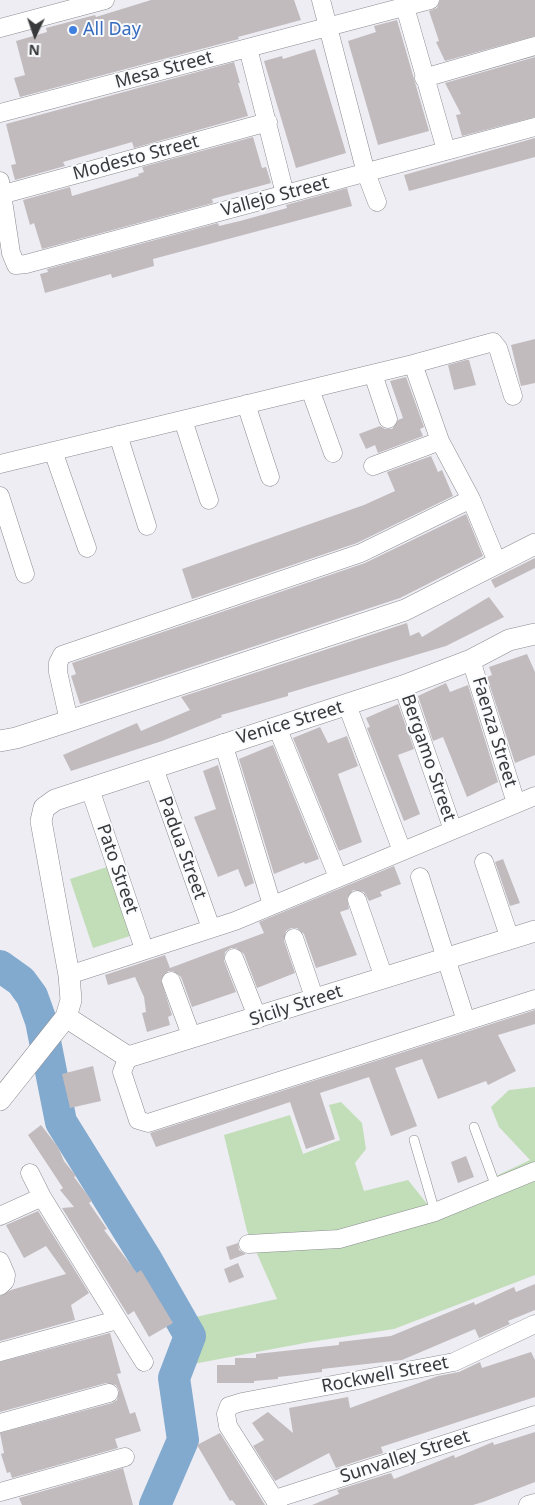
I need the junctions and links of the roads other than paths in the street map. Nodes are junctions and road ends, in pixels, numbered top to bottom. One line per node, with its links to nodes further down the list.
1 (106, 0): 6 (street)
2 (321, 0): 5 (street)
3 (430, 0): 4 (street, Mesa Street)
4 (405, 6): 5 (street, Mesa Street); 9 (street)
5 (328, 27): 8 (street, Mesa Street); 14 (street)
6 (0, 28)
7 (535, 46): 9 (street)
8 (248, 48): 10 (street, Mesa Street); 11 (street)
9 (424, 78): 13 (street)
10 (0, 114)
11 (268, 122): 15 (street, Modesto Street); 16 (street)
12 (535, 127): 13 (street, Vallejo Street)
13 (446, 150): 14 (street, Vallejo Street)
14 (366, 173): 16 (street, Vallejo Street); 17 (street)
15 (2, 187): 16 (street, Vallejo Street)
16 (285, 194)
17 (377, 202)
18 (413, 364): 19 (street); 21 (street); 26 (street)
19 (373, 374): 20 (street); 23 (street)
20 (310, 389): 22 (street); 28 (street)
21 (513, 396)
22 (246, 404): 24 (street); 31 (street)
23 (388, 419)
24 (183, 420): 25 (street); 34 (street)
25 (118, 435): 27 (street); 35 (street)
26 (440, 441): 30 (street); 33 (street)
27 (53, 451): 29 (street); 37 (street)
28 (333, 453)
29 (0, 464)
30 (373, 466)
31 (270, 477)
32 (0, 496): 39 (street)
33 (471, 499): 38 (street); 44 (street)
34 (209, 500)
35 (147, 526)
36 (535, 544): 38 (street)
37 (88, 548)
38 (496, 562): 44 (street)
39 (25, 574)
40 (534, 638): 41 (street, Venice Street)
41 (471, 660): 42 (street, Venice Street); 51 (street, Faenza Street)
42 (403, 686): 43 (street, Venice Street); 52 (street, Bergamo Street)
43 (347, 705): 45 (street, Venice Street); 53 (street)
44 (69, 721): 46 (street)
45 (277, 728): 47 (street, Venice Street); 55 (street)
46 (8, 740)
47 (223, 743): 48 (street, Venice Street); 58 (street)
48 (154, 768): 49 (street, Venice Street); 59 (street, Padua Street)
49 (90, 790): 63 (street, Pato Street); 66 (street, Venice Street)
50 (535, 796): 51 (street)
51 (516, 804): 52 (street)
52 (454, 830): 53 (street)
53 (402, 851): 55 (street)
54 (484, 862): 62 (street)
55 (338, 877): 58 (street)
56 (420, 877): 65 (street)
57 (357, 900): 67 (street)
58 (272, 905): 59 (street)
59 (211, 928): 63 (street)
60 (535, 931): 62 (street, Sicily Street)
61 (294, 938): 70 (street)
62 (510, 939): 65 (street, Sicily Street)
63 (144, 949): 66 (street)
64 (234, 958): 71 (street)
65 (447, 958): 67 (street, Sicily Street); 72 (street)
66 (70, 974): 73 (street)
67 (384, 978): 70 (street, Sicily Street)
68 (171, 981): 74 (street)
69 (535, 999): 72 (street)
70 (314, 1000): 71 (street, Sicily Street)
71 (258, 1019): 74 (street, Sicily Street)
72 (466, 1021): 75 (street)
73 (59, 1024): 75 (street); 76 (street)
74 (192, 1038): 75 (street, Sicily Street)
75 (128, 1057)
76 (0, 1100)
77 (474, 1127): 81 (lane)
78 (414, 1140): 83 (lane)
79 (535, 1171): 81 (street)
80 (30, 1174): 82 (street)
81 (496, 1187): 83 (street)
82 (42, 1197): 84 (street); 88 (street)
83 (435, 1212): 85 (street)
84 (0, 1216)
85 (248, 1244)
86 (0, 1261): 87 (street)
87 (0, 1286)
88 (117, 1320): 90 (street); 91 (street)
89 (535, 1324): 97 (street, Rockwell Street)
90 (0, 1352)
91 (144, 1362)
92 (109, 1393): 94 (street)
93 (535, 1415): 97 (street, Sunvalley Street)
94 (0, 1423)
95 (125, 1457): 96 (street)
96 (0, 1492)
97 (277, 1502)
98 (535, 1503): 99 (street)
99 (528, 1505)

